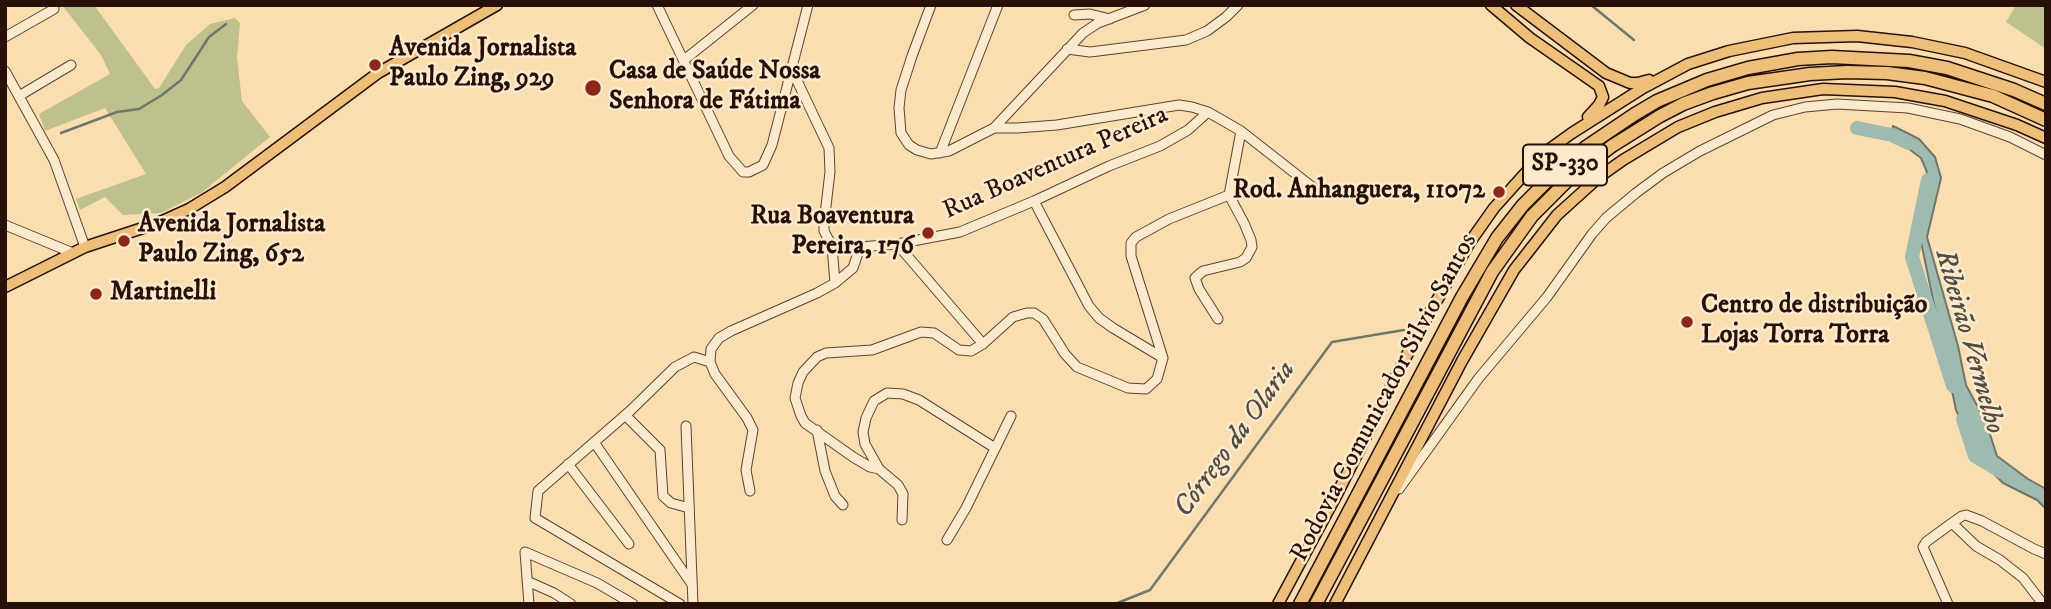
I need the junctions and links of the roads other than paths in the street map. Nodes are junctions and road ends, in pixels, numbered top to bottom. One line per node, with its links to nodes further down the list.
1 (497, 5): 40 (main road)
2 (657, 5): 18 (street)
3 (753, 5): 18 (street)
4 (808, 5): 20 (street)
5 (923, 5): 14 (street)
6 (932, 5): 14 (street)
7 (998, 5): 32 (street)
8 (1145, 5): 15 (street)
9 (1238, 5): 17 (street)
10 (1491, 5): 30 (main road)
11 (1516, 5): 22 (main road)
12 (54, 9): 16 (street)
13 (1074, 15): 15 (street)
14 (926, 18): 32 (street)
15 (1110, 19): 17 (street)
16 (5, 37)
17 (1067, 49): 28 (street)
18 (684, 60): 20 (street)
19 (71, 65): 24 (street)
20 (790, 68): 39 (street)
21 (5, 71): 24 (street)
22 (1666, 75): 23 (main road); 30 (main road)
23 (2046, 82)
24 (19, 96): 40 (street)
25 (2046, 104): 74 (highway, Rodovia Comunicador Silvio Santos / SP-330)
26 (1208, 112): 28 (street); 29 (street); 36 (street, Rua Boaventura Pereira)
27 (2046, 120): 75 (highway, Rodovia Comunicador Silvio Santos / SP-330)
28 (995, 128): 32 (street)
29 (1241, 131): 34 (street); 35 (street)
30 (1572, 133): 73 (main road)
31 (2046, 138): 60 (main road)
32 (940, 153)
33 (2046, 155): 60 (street)
34 (1320, 193)
35 (1229, 195): 45 (street); 47 (street)
36 (1034, 201): 38 (street, Rua Boaventura Pereira); 47 (street)
37 (5, 225): 42 (street)
38 (897, 244): 41 (street, Rua Boaventura Pereira); 46 (street)
39 (832, 246): 41 (street, Rua Boaventura Pereira); 43 (street)
40 (85, 247): 42 (main road)
41 (860, 247): 43 (street)
42 (73, 253): 44 (main road)
43 (835, 282): 48 (street)
44 (5, 287)
45 (1218, 319)
46 (984, 344): 47 (street); 52 (street)
47 (1163, 358)
48 (710, 362): 49 (street); 57 (street)
49 (625, 415): 53 (street); 59 (street)
50 (1011, 416): 54 (street)
51 (686, 426): 59 (street)
52 (817, 430): 56 (street); 58 (street)
53 (594, 442): 55 (street); 67 (street)
54 (995, 448): 56 (street); 63 (street)
55 (568, 464): 64 (street); 71 (street)
56 (879, 469): 61 (street)
57 (750, 491)
58 (843, 505)
59 (689, 508): 67 (street)
60 (1385, 508): 76 (main road)
61 (902, 520)
62 (1952, 523): 65 (street); 77 (street); 78 (street)
63 (947, 540)
64 (629, 544)
65 (2046, 554)
66 (527, 581): 68 (street); 69 (street); 70 (street)
67 (692, 585): 72 (street)
68 (529, 604)
69 (571, 604)
70 (633, 604)
71 (680, 604)
72 (693, 604)
73 (1278, 604)
74 (1300, 604)
75 (1316, 604)
76 (1335, 604)
77 (1948, 604)
78 (2043, 604)

